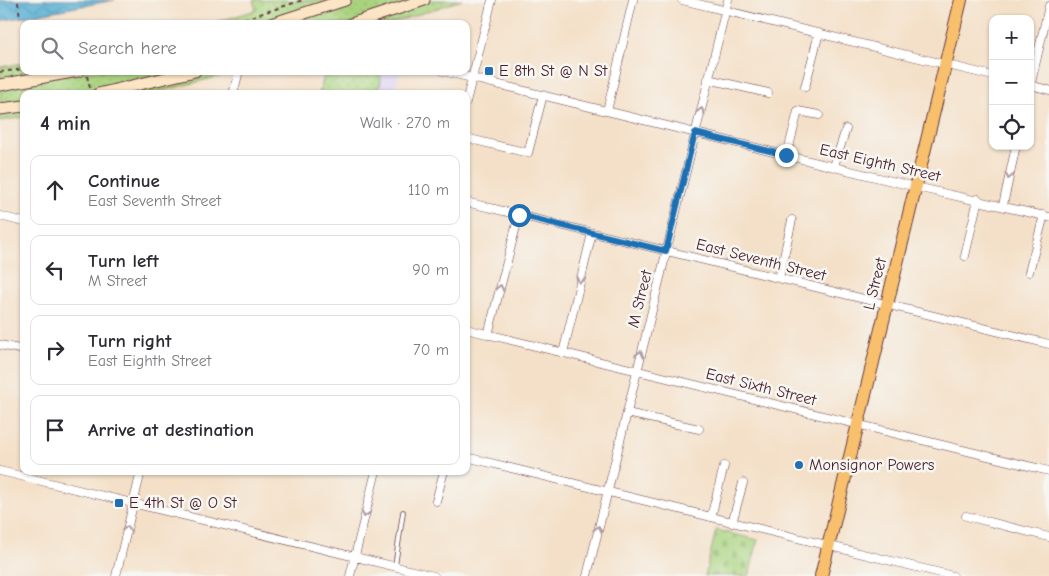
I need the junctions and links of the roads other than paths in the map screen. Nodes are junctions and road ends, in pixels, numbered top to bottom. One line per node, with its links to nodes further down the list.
1 (345, 0): 10 (main road)
2 (424, 0): 11 (main road)
3 (492, 0): 20 (street)
4 (633, 0): 33 (street)
5 (682, 0): 9 (street)
6 (728, 0): 9 (street, M Street)
7 (961, 0): 13 (main road, L Street)
8 (1049, 6): 14 (street)
9 (725, 10): 12 (street); 21 (street, M Street)
10 (283, 20)
11 (363, 20)
12 (818, 33): 13 (street); 23 (street)
13 (946, 64): 19 (street); 41 (main road, L Street)
14 (1034, 69)
15 (54, 75): 22 (main road)
16 (178, 75): 25 (main road)
17 (238, 75): 26 (street)
18 (460, 75): 20 (street, East Eighth Street)
19 (989, 75)
20 (472, 78): 27 (street); 30 (street, East Eighth Street)
21 (708, 78): 29 (street); 36 (street, M Street, one-way to 21)
22 (0, 84)
23 (805, 87)
24 (1034, 87): 28 (street)
25 (115, 90)
26 (234, 90)
27 (469, 90)
28 (1049, 90)
29 (768, 93)
30 (543, 96): 33 (street, East Eighth Street); 37 (street)
31 (20, 107): 32 (main road)
32 (0, 110)
33 (607, 111): 36 (street, East Eighth Street)
34 (819, 116): 39 (street)
35 (846, 129): 40 (street)
36 (695, 133): 39 (street, East Eighth Street); 51 (street, M Street)
37 (470, 139)
38 (1015, 150): 44 (street, one-way to 44)
39 (786, 155): 40 (street, East Eighth Street)
40 (834, 166): 41 (street, East Eighth Street)
41 (916, 187): 42 (street, East Eighth Street); 55 (main road, L Street)
42 (978, 199): 44 (street, East Eighth Street); 52 (street)
43 (470, 203): 45 (street, East Seventh Street)
44 (1002, 205): 47 (street, East Eighth Street)
45 (519, 215): 50 (street, East Seventh Street); 57 (street, one-way to 45)
46 (0, 216): 49 (street)
47 (1046, 216): 53 (street)
48 (792, 220): 54 (street)
49 (20, 221)
50 (592, 232): 51 (street, East Seventh Street); 61 (street, one-way to 61)
51 (666, 251): 54 (street, East Seventh Street); 62 (street, M Street, one-way to 51)
52 (965, 256)
53 (1029, 272)
54 (779, 278): 55 (street, East Seventh Street)
55 (887, 305): 58 (street, East Seventh Street); 64 (main road, L Street)
56 (470, 331): 57 (street, East Sixth Street)
57 (488, 335): 61 (street, East Sixth Street)
58 (1049, 344)
59 (0, 345): 60 (street)
60 (20, 349)
61 (563, 353): 62 (street, East Sixth Street)
62 (636, 371): 63 (street, M Street); 64 (street, East Sixth Street)
63 (627, 413): 65 (street); 74 (street, M Street)
64 (857, 424): 69 (street, East Sixth Street); 82 (main road, L Street)
65 (699, 428)
66 (470, 458): 74 (street)
67 (724, 466): 79 (street)
68 (0, 471): 76 (street)
69 (1049, 471)
70 (140, 475): 76 (street)
71 (375, 475): 83 (street, one-way to 83)
72 (443, 475): 75 (street)
73 (743, 483): 80 (street)
74 (607, 492): 79 (street); 88 (street, M Street, one-way to 74)
75 (436, 501)
76 (134, 503): 83 (street); 85 (street, one-way to 76)
77 (403, 512): 84 (lane)
78 (966, 516): 81 (street)
79 (710, 517): 80 (street)
80 (732, 523): 82 (street)
81 (1049, 537)
82 (828, 546): 89 (main road, L Street); 90 (street)
83 (355, 557): 84 (street); 86 (street)
84 (395, 566): 87 (street)
85 (116, 576)
86 (350, 576)
87 (434, 576)
88 (587, 576)
89 (821, 576)
90 (953, 576)

